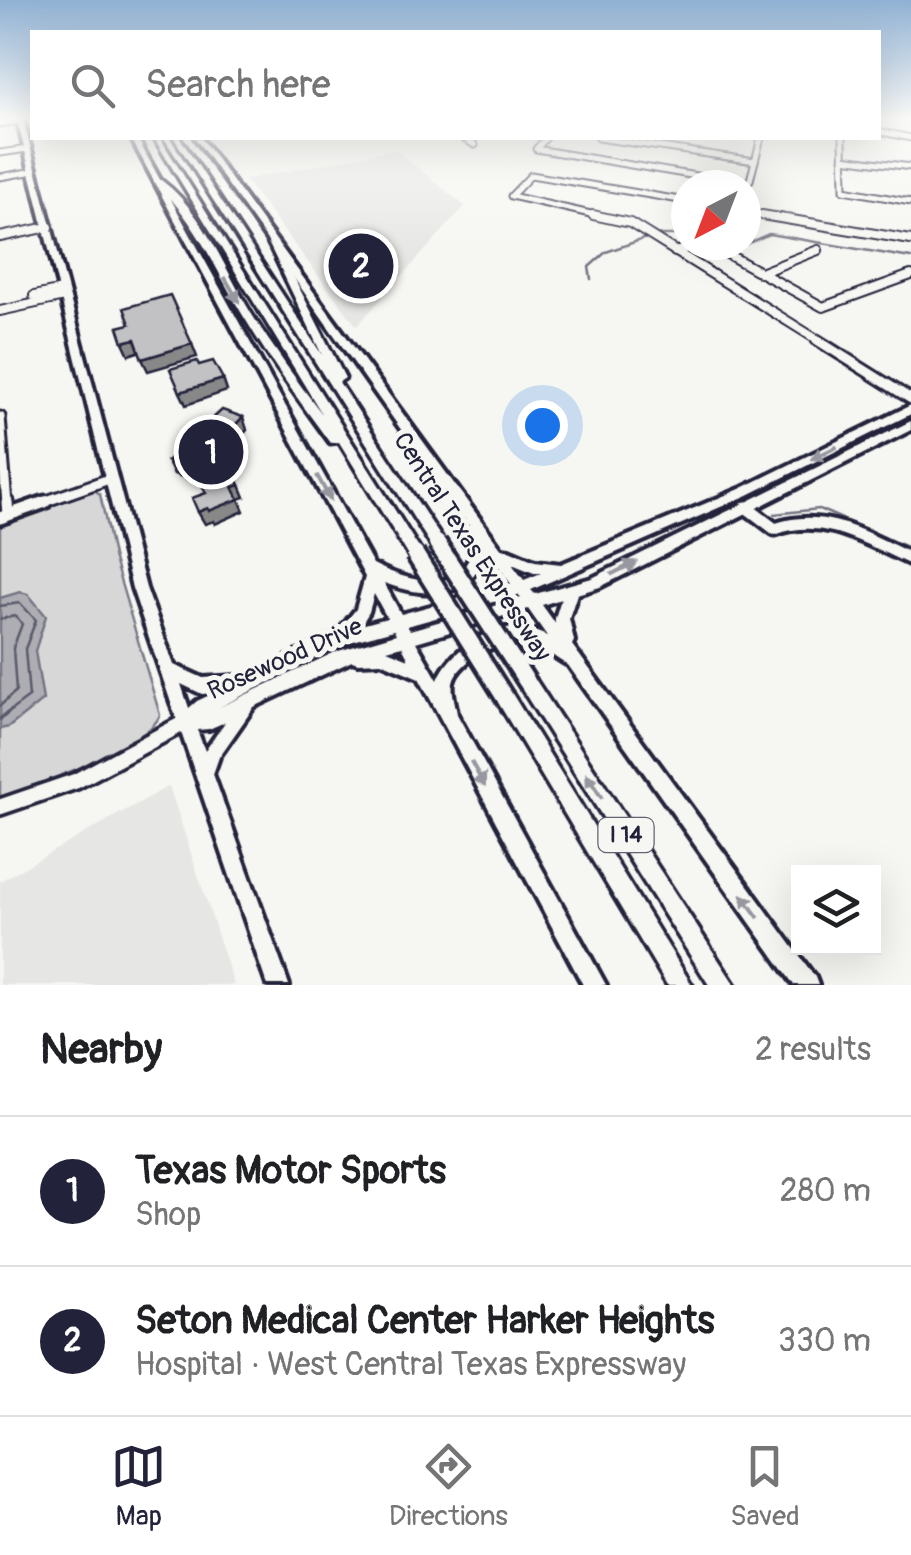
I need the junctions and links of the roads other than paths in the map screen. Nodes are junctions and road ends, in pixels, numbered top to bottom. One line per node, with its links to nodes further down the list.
1 (32, 165): 9 (main road)
2 (149, 165): 11 (main road)
3 (174, 165): 33 (highway, Central Texas Expressway / I 14)
4 (194, 165): 27 (highway, Central Texas Expressway / I 14)
5 (217, 165): 17 (main road)
6 (626, 165): 7 (street)
7 (754, 165)
8 (844, 165): 13 (street)
9 (34, 171): 10 (street); 15 (main road)
10 (0, 177)
11 (158, 182): 33 (highway, one-way to 33); 41 (main road, one-way to 41)
12 (671, 199): 19 (street)
13 (911, 202)
14 (761, 215): 18 (street)
15 (49, 226): 16 (street); 25 (main road)
16 (0, 237)
17 (270, 238): 27 (highway); 37 (main road)
18 (911, 240)
19 (671, 249)
20 (818, 250): 23 (street)
21 (689, 260): 28 (street)
22 (737, 260): 23 (street)
23 (760, 273): 24 (street)
24 (911, 276)
25 (63, 294): 26 (street); 34 (main road)
26 (0, 308)
27 (344, 398): 58 (highway, Central Texas Expressway / I 14, one-way to 27, bridge)
28 (911, 399)
29 (911, 410): 40 (main road, Rosewood Drive, one-way to 40)
30 (0, 416): 31 (street)
31 (0, 425): 36 (street)
32 (911, 425): 35 (main road, Rosewood Drive)
33 (357, 461): 57 (highway, Central Texas Expressway / I 14, bridge)
34 (109, 479): 36 (street); 48 (main road)
35 (746, 507): 39 (street); 42 (main road, Rosewood Drive, one-way to 35)
36 (4, 517)
37 (480, 529): 38 (main road); 41 (main road)
38 (494, 547): 40 (main road); 43 (main road)
39 (911, 559)
40 (568, 567): 43 (main road, Rosewood Drive)
41 (369, 572): 44 (main road); 45 (main road)
42 (572, 590): 43 (main road, Rosewood Drive); 47 (main road)
43 (528, 594): 44 (main road, Rosewood Drive); 47 (main road)
44 (400, 629): 45 (main road, Rosewood Drive); 46 (main road, Rosewood Drive); 49 (main road)
45 (343, 637): 50 (main road, Rosewood Drive)
46 (340, 657): 49 (main road); 50 (main road, Rosewood Drive)
47 (574, 659): 52 (main road); 59 (main road, one-way to 47)
48 (167, 670): 50 (main road); 51 (main road)
49 (423, 672): 52 (main road)
50 (251, 690): 51 (main road, Rosewood Drive); 53 (main road)
51 (186, 722): 53 (main road); 54 (street)
52 (451, 723): 56 (main road, one-way to 56)
53 (204, 775): 55 (main road)
54 (0, 806)
55 (278, 985)
56 (595, 985)
57 (680, 985)
58 (723, 985)
59 (807, 985)

